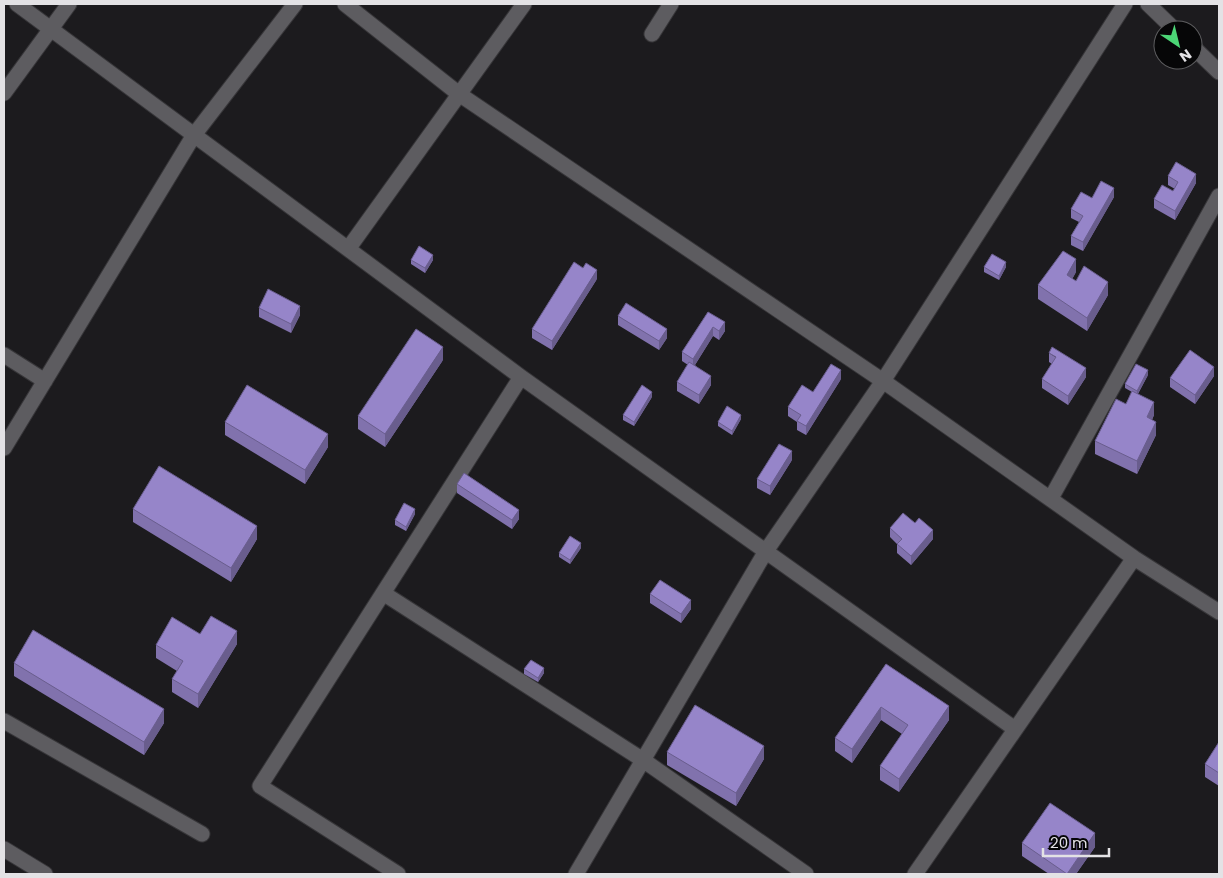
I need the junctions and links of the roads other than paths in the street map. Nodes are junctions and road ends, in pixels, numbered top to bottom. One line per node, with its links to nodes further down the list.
1 (17, 4): 10 (street)
2 (69, 4): 10 (street)
3 (295, 4): 16 (street)
4 (345, 4): 15 (street)
5 (524, 4): 15 (street)
6 (670, 4): 11 (street)
7 (1125, 4): 22 (street)
8 (1148, 4): 9 (street)
9 (1165, 20)
10 (52, 29): 14 (street); 16 (street)
11 (652, 34)
12 (1203, 57): 13 (street)
13 (1219, 72)
14 (4, 93)
15 (459, 94): 18 (street); 22 (street)
16 (194, 135): 18 (street); 21 (street)
17 (1219, 196): 24 (street)
18 (348, 249): 20 (street)
19 (4, 355): 21 (street)
20 (521, 377): 25 (street); 27 (street)
21 (45, 381): 23 (street)
22 (883, 381): 24 (street); 25 (street)
23 (4, 448)
24 (1051, 498): 26 (street)
25 (766, 551): 30 (street); 31 (street)
26 (1134, 558): 28 (street); 30 (street)
27 (383, 593): 31 (street); 35 (street)
28 (1219, 612)
29 (4, 721): 32 (street)
30 (1015, 729): 38 (street)
31 (643, 760): 36 (street); 37 (street)
32 (202, 834)
33 (4, 849): 34 (street)
34 (45, 874)
35 (398, 874)
36 (576, 874)
37 (806, 874)
38 (915, 874)

